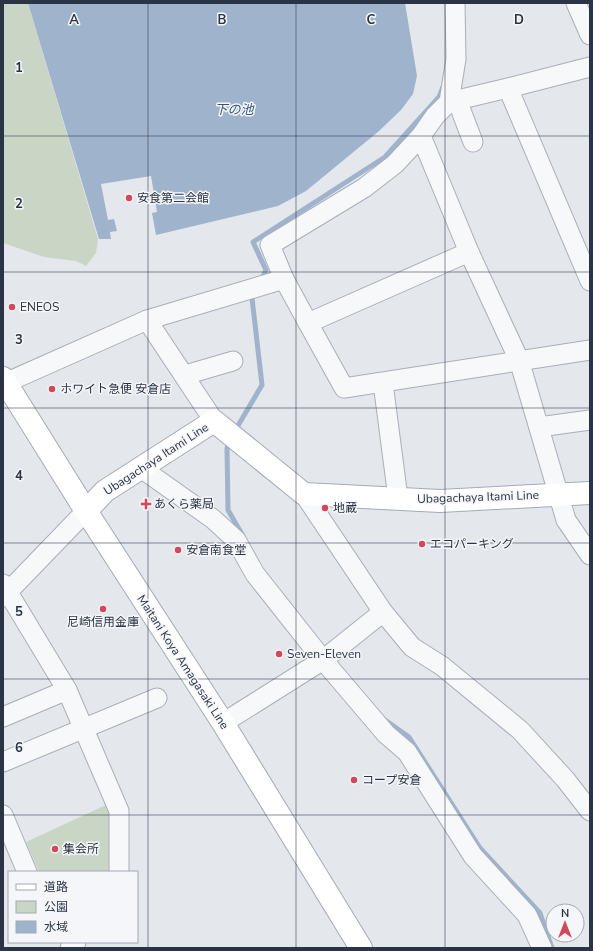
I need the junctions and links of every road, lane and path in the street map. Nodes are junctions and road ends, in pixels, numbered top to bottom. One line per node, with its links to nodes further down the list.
1 (455, 3): 6 (street)
2 (576, 3): 3 (street)
3 (590, 35)
4 (590, 67): 5 (street)
5 (508, 88): 6 (street); 11 (street)
6 (453, 101): 7 (street); 8 (street)
7 (421, 136): 9 (street); 10 (street)
8 (473, 142)
9 (469, 252): 13 (street); 15 (street)
10 (284, 279): 12 (street); 13 (street)
11 (590, 281)
12 (147, 320): 17 (street); 18 (street)
13 (308, 323): 19 (street)
14 (590, 350): 15 (street)
15 (519, 360): 19 (street); 22 (street)
16 (233, 361): 17 (street)
17 (185, 375): 21 (street)
18 (4, 381): 28 (main road, Maitani Koya Amagasaki Line)
19 (383, 383): 27 (street)
20 (590, 420): 22 (street)
21 (214, 421): 23 (main road, Ubagachaya Itami Line); 25 (main road, Ubagachaya Itami Line)
22 (539, 427): 26 (street)
23 (141, 468): 28 (main road, Ubagachaya Itami Line); 32 (street)
24 (590, 493): 26 (main road, Ubagachaya Itami Line)
25 (304, 494): 27 (main road, Ubagachaya Itami Line); 31 (street)
26 (559, 494): 27 (main road, Ubagachaya Itami Line); 29 (street)
27 (398, 498)
28 (86, 511): 30 (street); 36 (main road, Maitani Koya Amagasaki Line)
29 (590, 555)
30 (5, 591): 33 (street)
31 (383, 612): 32 (street); 39 (street)
32 (323, 660): 36 (street); 44 (street)
33 (67, 690): 35 (street); 37 (street)
34 (157, 698): 37 (street)
35 (3, 717)
36 (223, 723): 43 (main road, Maitani Koya Amagasaki Line)
37 (83, 729): 38 (street); 42 (street)
38 (3, 762)
39 (590, 811)
40 (3, 815): 41 (street)
41 (27, 871)
42 (119, 871)
43 (356, 947)
44 (542, 948)

